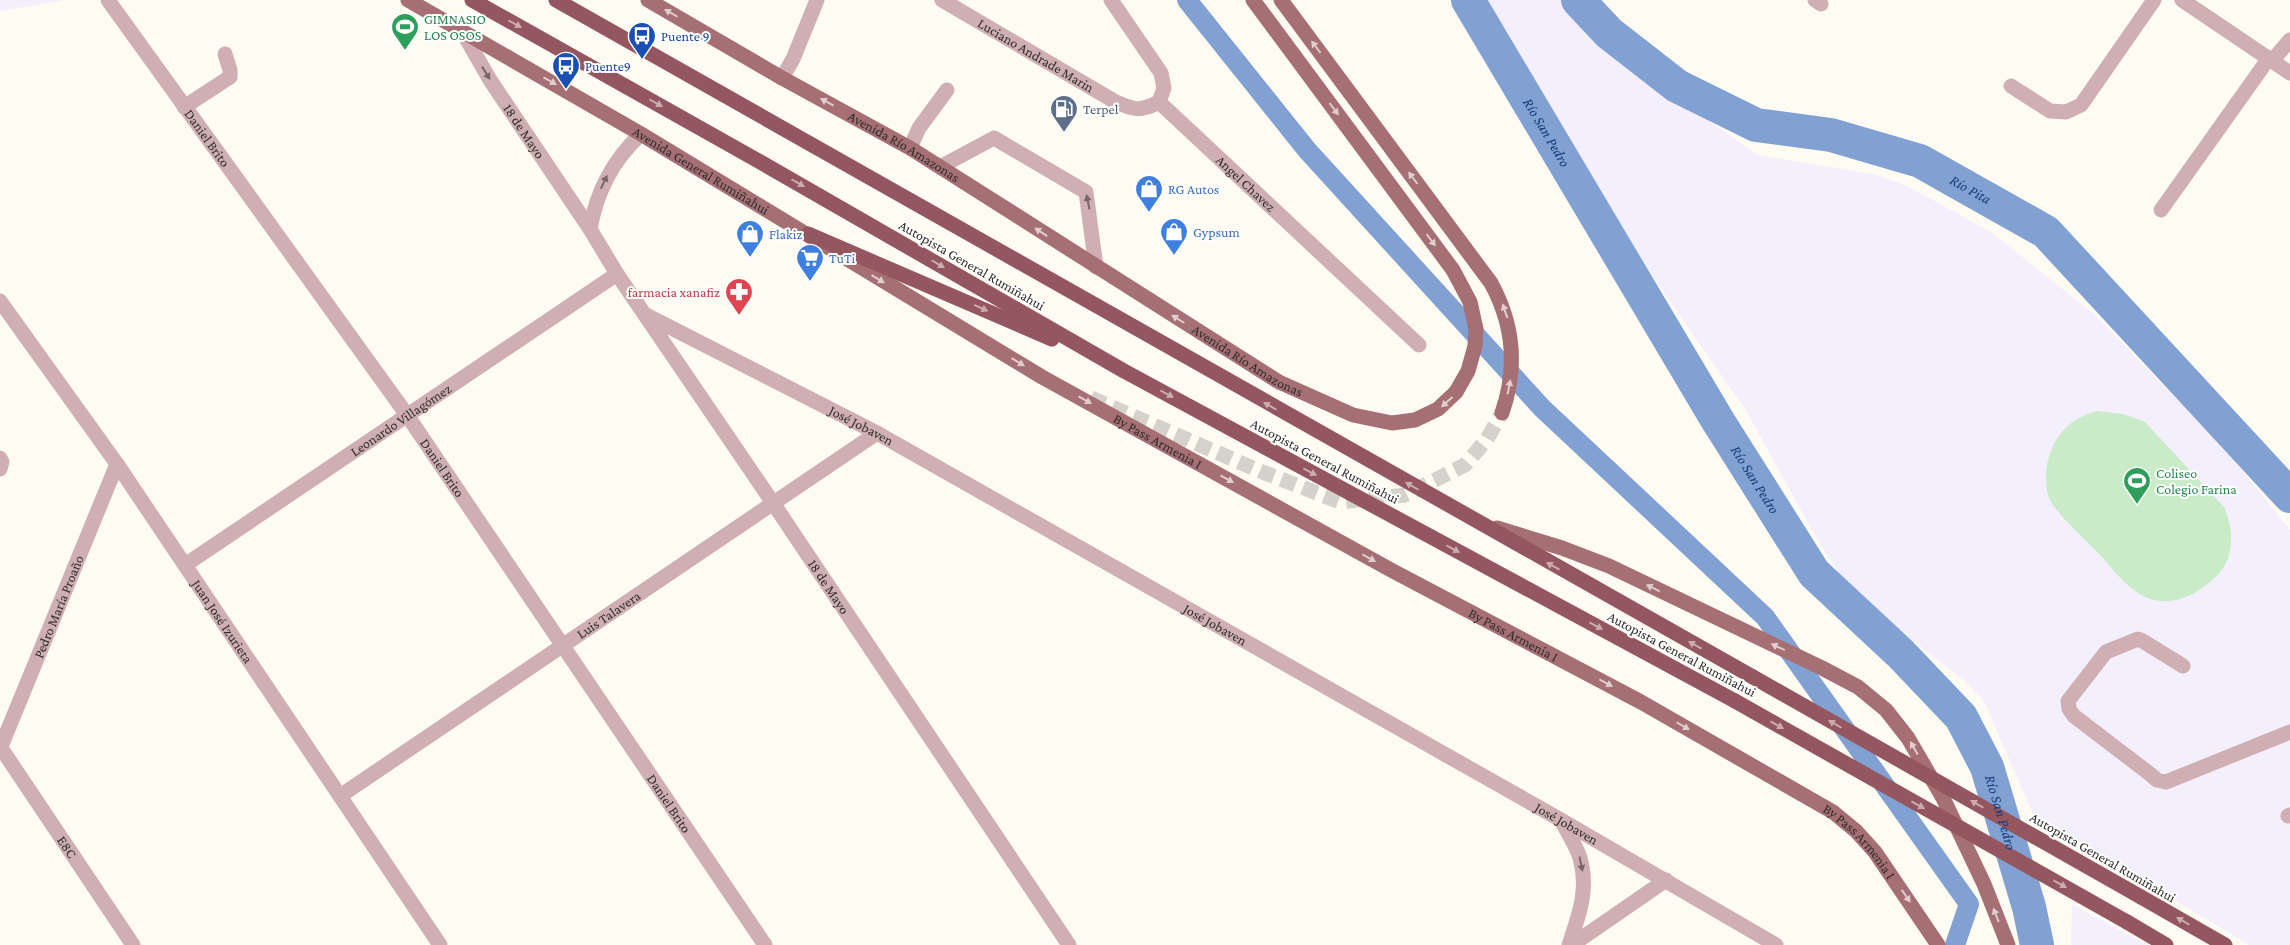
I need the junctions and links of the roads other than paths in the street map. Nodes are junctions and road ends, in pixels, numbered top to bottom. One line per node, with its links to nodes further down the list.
1 (108, 0): 22 (street, Daniel Brito)
2 (408, 0): 13 (main road, Avenida General Rumiñahui)
3 (472, 0): 34 (highway, Autopista General Rumiñahui, one-way to 34)
4 (556, 0): 44 (highway, Autopista General Rumiñahui, one-way to 4)
5 (648, 0): 18 (main road, Avenida Río Amazonas, one-way to 5)
6 (817, 0): 18 (street)
7 (942, 0): 21 (street, Luciano Andrade Marin)
8 (1111, 0): 21 (street)
9 (1253, 0): 29 (main road, Avenida Río Amazonas, one-way to 29)
10 (1281, 0): 37 (main road, one-way to 10)
11 (2154, 0): 19 (street)
12 (2182, 0): 16 (street)
13 (462, 31): 23 (main road, Avenida General Rumiñahui, one-way to 23); 27 (street, 18 de Mayo, one-way to 27)
14 (2290, 40): 16 (street)
15 (225, 54): 22 (street)
16 (2270, 60): 17 (street); 26 (street)
17 (2290, 73)
18 (782, 78): 24 (main road, Avenida Río Amazonas, one-way to 18)
19 (2011, 86)
20 (947, 90): 24 (street)
21 (1159, 102): 33 (street, Angel Chavez)
22 (184, 107): 38 (street, Daniel Brito)
23 (642, 134): 27 (street, one-way to 23); 28 (main road, Avenida General Rumiñahui)
24 (910, 148): 25 (main road, Avenida Río Amazonas)
25 (940, 167): 29 (main road, Avenida Río Amazonas, one-way to 25); 29 (street, one-way to 25)
26 (2161, 210)
27 (590, 229): 30 (street, 18 de Mayo)
28 (808, 234): 34 (highway, one-way to 34); 35 (main road, Avenida General Rumiñahui, one-way to 35)
29 (1096, 267)
30 (617, 274): 32 (street, 18 de Mayo); 38 (street, Leonardo Villagómez)
31 (0, 302): 41 (street, Juan José Izurieta)
32 (646, 314): 39 (street, José Jobaven); 43 (street, 18 de Mayo)
33 (1418, 346)
34 (1124, 371): 61 (highway, Autopista General Rumiñahui, one-way to 61, bridge)
35 (1042, 377): 36 (main road); 59 (main road, By Pass Armenia I, one-way to 59)
36 (1064, 386)
37 (1502, 413)
38 (407, 415): 45 (street, Leonardo Villagómez); 46 (street, Daniel Brito)
39 (877, 433): 43 (street, Luis Talavera); 51 (street, José Jobaven)
40 (0, 458): 42 (street)
41 (118, 464): 45 (street, Juan José Izurieta); 49 (street, Pedro María Proaño)
42 (0, 469)
43 (773, 503): 46 (street, Luis Talavera); 56 (street, 18 de Mayo)
44 (1474, 521): 60 (main road, one-way to 44); 62 (highway, Autopista General Rumiñahui, one-way to 44, bridge)
45 (184, 564): 50 (street, Juan José Izurieta)
46 (563, 645): 50 (street, Luis Talavera); 55 (street, Daniel Brito)
47 (2183, 666): 48 (street)
48 (2290, 732)
49 (0, 749): 53 (street, E8C)
50 (340, 796): 54 (street, Juan José Izurieta)
51 (1561, 820): 52 (street, José Jobaven); 57 (street, one-way to 57)
52 (1666, 880): 57 (street); 58 (street, José Jobaven)
53 (133, 945)
54 (440, 945)
55 (765, 945)
56 (1069, 945)
57 (1571, 945)
58 (1776, 945)
59 (1938, 945)
60 (2008, 945)
61 (2166, 945)
62 (2225, 945)

